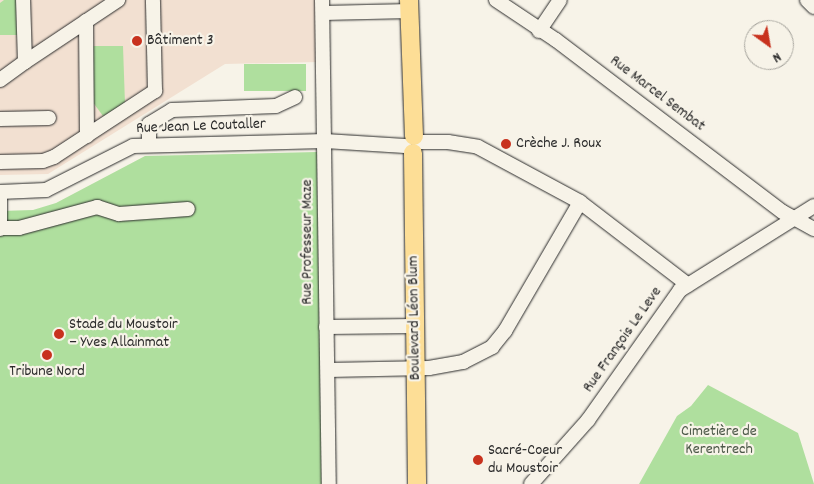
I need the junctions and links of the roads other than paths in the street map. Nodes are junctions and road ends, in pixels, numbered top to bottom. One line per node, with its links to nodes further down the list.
1 (23, 0): 12 (street)
2 (118, 0): 10 (street)
3 (153, 0): 17 (street)
4 (496, 0): 11 (street, Rue Marcel Sembat)
5 (560, 0): 11 (street)
6 (807, 0): 9 (street)
7 (411, 4): 8 (street); 20 (main road, Boulevard Léon Blum)
8 (322, 6): 18 (street, Rue Professeur Maze)
9 (814, 7)
10 (86, 21): 12 (street); 17 (street)
11 (539, 31): 27 (street, Rue Marcel Sembat)
12 (25, 62): 13 (street)
13 (0, 80)
14 (294, 97): 19 (street)
15 (49, 118): 16 (street)
16 (0, 119)
17 (87, 136): 21 (street)
18 (325, 141): 19 (street, Rue Jean Le Coutaller); 20 (street, Rue Jean Le Coutaller); 31 (street, Rue Professeur Maze)
19 (150, 144): 22 (street, Rue Jean Le Coutaller)
20 (413, 144): 24 (street, Rue Jean Le Coutaller); 32 (main road, Boulevard Léon Blum)
21 (0, 162)
22 (0, 192)
23 (0, 196): 28 (street)
24 (580, 202): 30 (street, Rue Jean Le Coutaller); 33 (street)
25 (814, 206): 27 (street, Rue François Le Leve)
26 (188, 209): 28 (street)
27 (796, 218): 29 (street, Rue Marcel Sembat); 30 (street, Rue François Le Leve)
28 (1, 228)
29 (814, 229)
30 (688, 285): 37 (street, Rue François Le Leve)
31 (326, 326): 32 (street); 34 (street, Rue Professeur Maze)
32 (415, 326): 33 (main road, Boulevard Léon Blum)
33 (416, 368): 34 (street); 36 (main road, Boulevard Léon Blum)
34 (328, 370): 35 (street, Rue Professeur Maze)
35 (329, 484)
36 (417, 484)
37 (531, 484)

